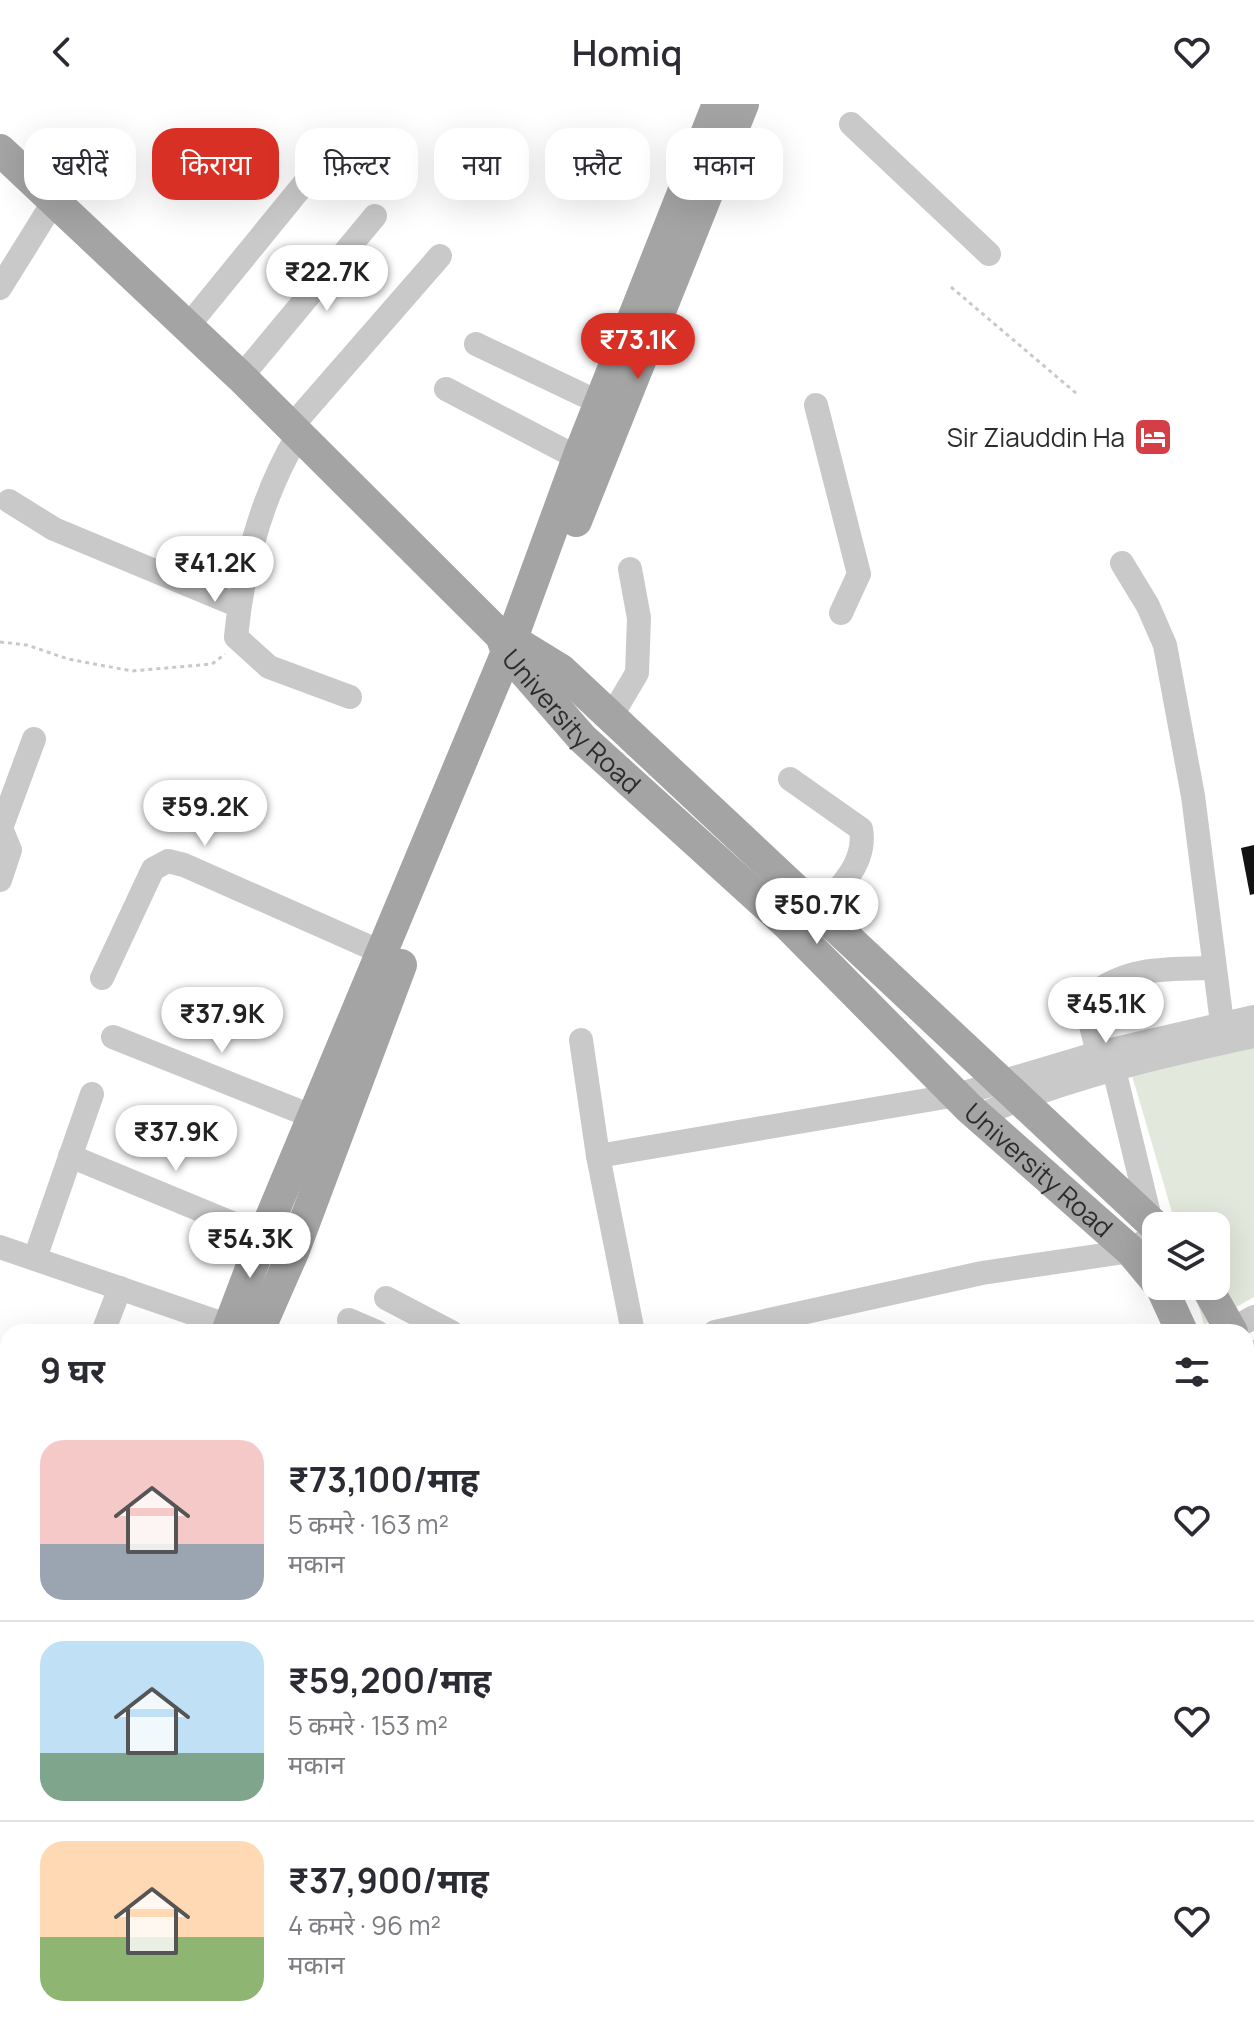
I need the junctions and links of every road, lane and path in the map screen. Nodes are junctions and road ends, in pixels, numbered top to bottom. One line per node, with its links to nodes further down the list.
1 (718, 104): 17 (main road)
2 (743, 104): 28 (main road)
3 (851, 124): 8 (street)
4 (0, 150): 6 (main road, University Road)
5 (295, 195): 12 (street)
6 (54, 201): 11 (street); 12 (main road, University Road)
7 (375, 216): 14 (street)
8 (989, 254)
9 (440, 256): 19 (street)
10 (951, 287): 16 (path)
11 (0, 288)
12 (188, 326): 14 (main road, University Road)
13 (476, 344): 17 (street)
14 (241, 377): 19 (main road, University Road)
15 (446, 389): 20 (street)
16 (1077, 394)
17 (600, 403): 20 (main road)
18 (816, 405): 25 (street)
19 (294, 431): 24 (street); 28 (main road, University Road)
20 (578, 458): 28 (main road)
21 (9, 501): 24 (street)
22 (1122, 563): 36 (street)
23 (630, 569): 30 (street)
24 (239, 606): 26 (street)
25 (841, 613)
26 (236, 637): 27 (path); 29 (street)
27 (0, 642)
28 (513, 648): 30 (main road); 35 (main road); 46 (main road, University Road); 47 (main road)
29 (350, 697)
30 (611, 717): 34 (main road)
31 (34, 739): 33 (street)
32 (790, 779): 34 (street)
33 (0, 880)
34 (820, 911): 44 (main road)
35 (383, 953): 37 (street); 47 (main road)
36 (1214, 968): 39 (street); 43 (street)
37 (102, 978)
38 (1254, 1017): 39 (street)
39 (1222, 1023): 43 (street)
40 (1254, 1036): 43 (street)
41 (113, 1037): 47 (street)
42 (581, 1040): 49 (street)
43 (1107, 1058): 44 (street); 50 (street)
44 (1011, 1089): 46 (street); 51 (main road)
45 (92, 1094): 48 (street)
46 (967, 1106): 49 (street); 52 (main road, University Road)
47 (326, 1122): 54 (main road); 56 (main road)
48 (70, 1156): 54 (street); 57 (street)
49 (598, 1156): 69 (street)
50 (1143, 1212)
51 (1142, 1226)
52 (1142, 1228)
53 (1142, 1233): 70 (street)
54 (264, 1234): 56 (street); 65 (main road)
55 (0, 1247): 57 (street)
56 (294, 1250): 66 (main road)
57 (35, 1258): 58 (street)
58 (120, 1288): 63 (street); 64 (street)
59 (386, 1298): 68 (street)
60 (1167, 1300): 71 (main road)
61 (1216, 1300): 72 (main road)
62 (349, 1320): 67 (street)
63 (106, 1324)
64 (220, 1324)
65 (242, 1324)
66 (245, 1324)
67 (358, 1324)
68 (436, 1324)
69 (631, 1324)
70 (751, 1324)
71 (1178, 1324)
72 (1234, 1324)

